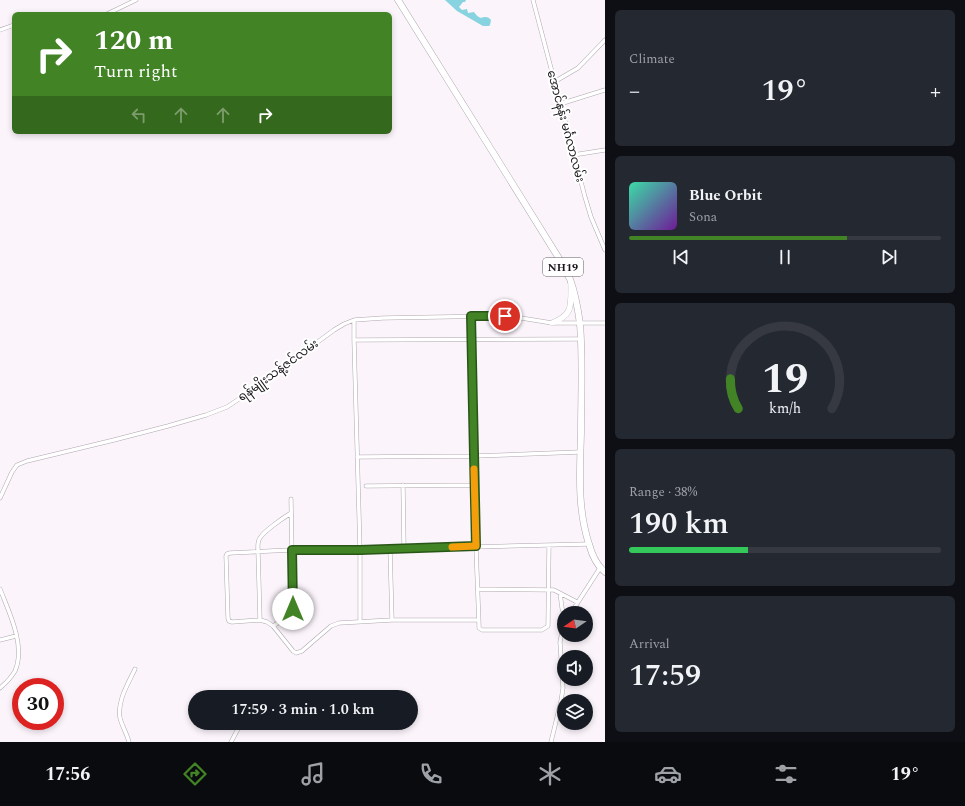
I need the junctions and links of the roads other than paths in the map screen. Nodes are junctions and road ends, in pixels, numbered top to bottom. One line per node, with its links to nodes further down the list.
1 (136, 0): 4 (street)
2 (398, 0): 14 (highway, NH19)
3 (533, 0): 8 (street, အောင်နန်း မင်္ဂလာလမ်း)
4 (111, 12)
5 (12, 27): 6 (street)
6 (0, 30)
7 (605, 40): 8 (street)
8 (554, 82): 10 (street, အောင်နန်း မင်္ဂလာလမ်း)
9 (605, 90): 10 (street)
10 (560, 104): 12 (street, အောင်နန်း မင်္ဂလာလမ်း)
11 (605, 150): 12 (street)
12 (574, 154): 13 (street, အောင်နန်း မင်္ဂလာလမ်း)
13 (605, 250)
14 (571, 283): 17 (main road); 18 (highway, NH19)
15 (471, 316): 16 (street, ရန်မျိုးသန့်ဇင်လမ်း); 17 (street, ရန်မျိုးသန့်ဇင်လမ်း); 20 (street)
16 (354, 320): 22 (street); 29 (street, ရန်မျိုးသန့်ဇင်လမ်း)
17 (552, 323): 18 (street, ရန်မျိုးသန့်ဇင်လမ်း)
18 (580, 323): 19 (street, ရန်မျိုးသန့်ဇင်လမ်း); 21 (highway, NH19)
19 (605, 323)
20 (472, 339): 21 (street); 22 (street); 24 (street)
21 (580, 339): 23 (highway, NH19)
22 (354, 340): 25 (street)
23 (580, 452): 24 (street); 32 (highway, NH19)
24 (474, 456): 25 (street); 27 (street)
25 (357, 457): 38 (street)
26 (403, 485): 27 (street); 28 (street); 35 (street)
27 (474, 485): 34 (street)
28 (366, 486)
29 (0, 498)
30 (291, 499): 31 (street)
31 (291, 513): 37 (street); 39 (street)
32 (589, 544): 33 (street); 40 (highway, NH19)
33 (549, 545): 34 (street); 43 (street)
34 (476, 546): 35 (street); 42 (street)
35 (404, 548): 36 (street)
36 (390, 549): 38 (street); 49 (street)
37 (292, 550): 38 (street); 39 (street); 52 (street)
38 (360, 550): 51 (street)
39 (258, 551): 48 (street); 48 (street)
40 (602, 570): 45 (street)
41 (0, 589): 53 (street)
42 (478, 589): 43 (street); 50 (street)
43 (548, 589): 44 (street); 50 (street)
44 (560, 593): 45 (street); 46 (street)
45 (577, 602): 47 (street)
46 (562, 606)
47 (575, 606)
48 (260, 620): 52 (street)
49 (392, 620): 50 (street); 51 (street)
50 (478, 620)
51 (360, 622): 52 (street)
52 (273, 626)
53 (16, 636): 54 (street); 57 (street)
54 (0, 640)
55 (560, 642): 61 (street)
56 (135, 669): 59 (street)
57 (0, 688)
58 (237, 730): 60 (street)
59 (129, 742)
60 (231, 742)
61 (551, 742)

